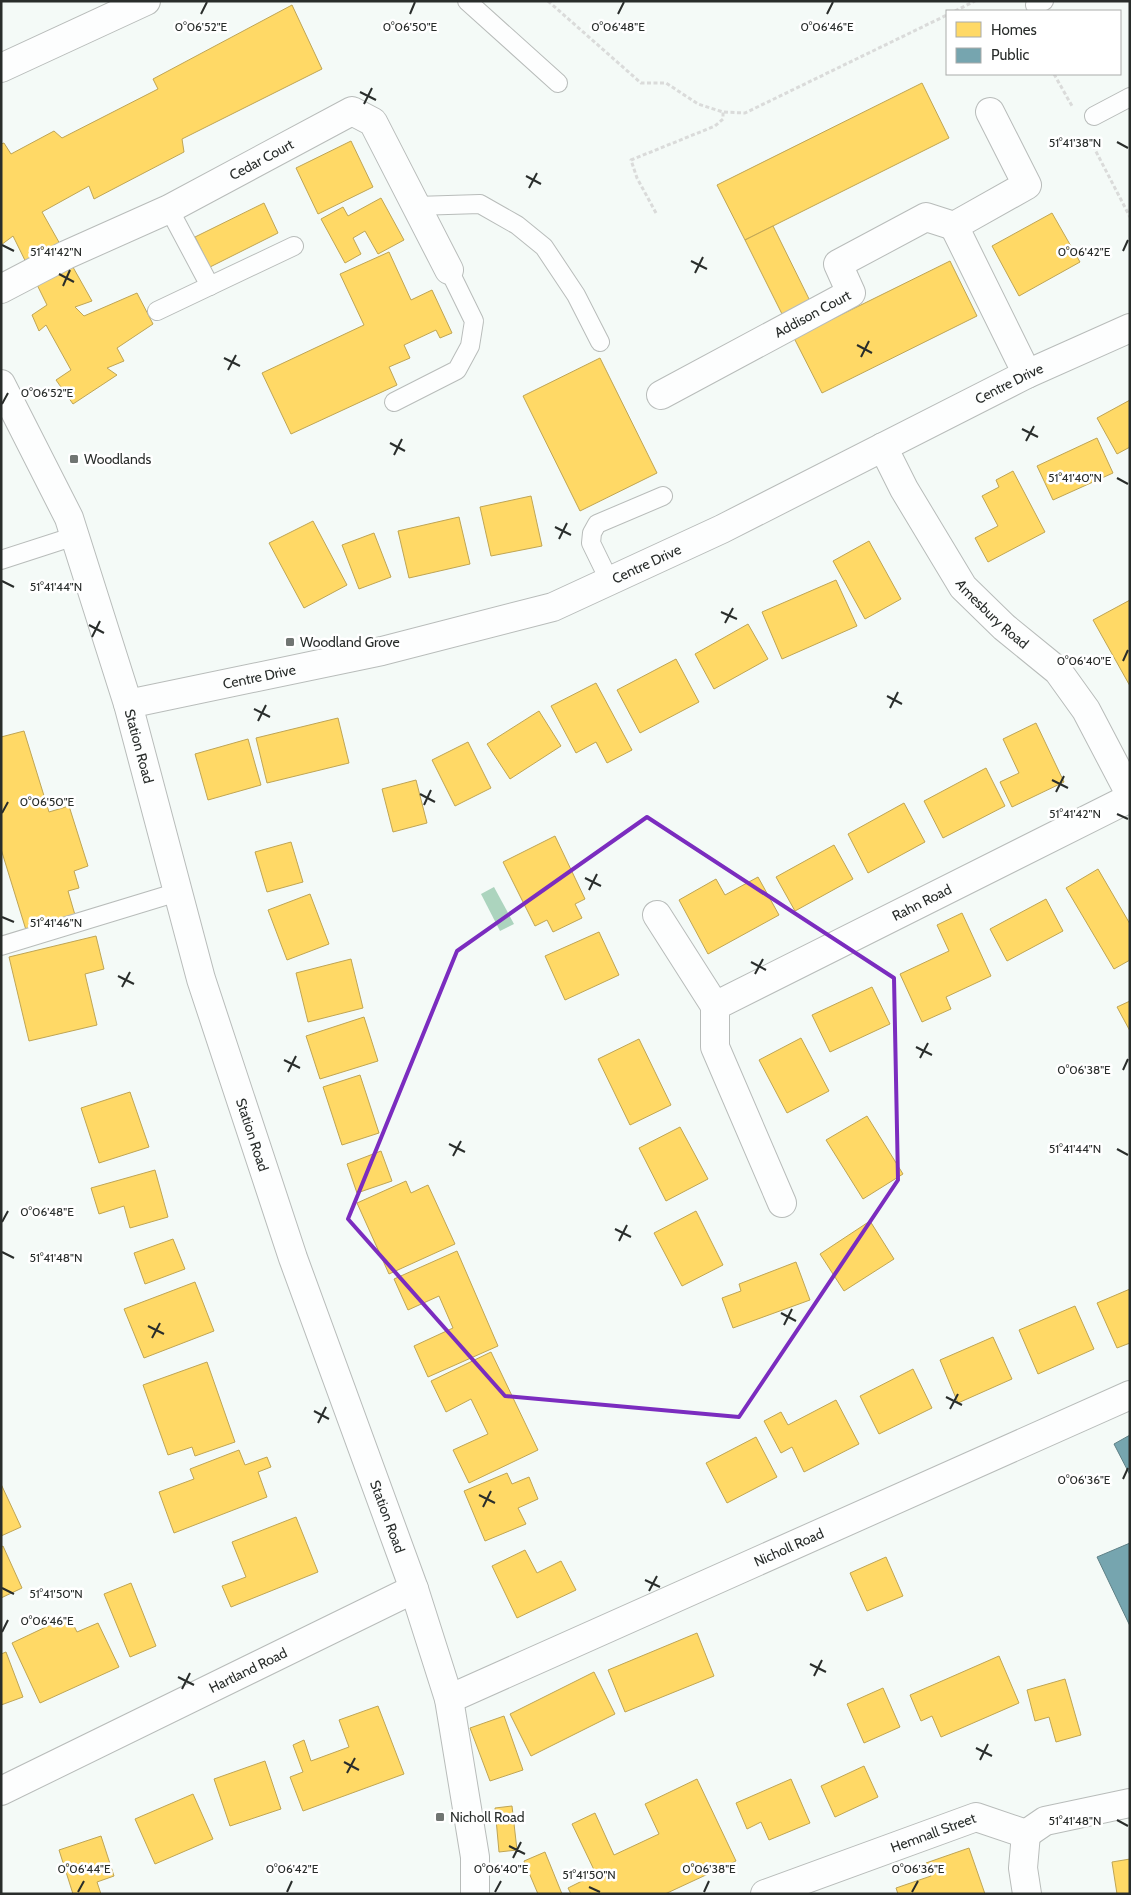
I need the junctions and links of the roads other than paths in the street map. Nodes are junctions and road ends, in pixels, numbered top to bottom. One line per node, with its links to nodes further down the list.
1 (146, 1): 3 (street)
2 (467, 1): 4 (lane)
3 (1, 68)
4 (558, 83)
5 (1130, 97): 7 (lane)
6 (990, 112): 10 (street)
7 (1094, 116)
8 (416, 206): 9 (street, Cedar Court); 12 (street, Cedar Court); 17 (lane)
9 (169, 209): 13 (lane); 14 (street, Cedar Court)
10 (954, 226): 18 (street); 20 (street, Addison Court)
11 (294, 246): 13 (lane)
12 (449, 270): 21 (lane)
13 (210, 286): 15 (lane)
14 (1, 289)
15 (157, 312)
16 (1130, 328): 18 (street, Centre Drive)
17 (600, 342)
18 (1027, 374): 22 (street, Centre Drive)
19 (1, 384): 24 (street, Station Road)
20 (660, 395)
21 (394, 402)
22 (883, 447): 26 (street, Centre Drive); 28 (street, Amesbury Road)
23 (663, 496): 26 (lane)
24 (75, 536): 25 (lane); 27 (street, Station Road)
25 (1, 560)
26 (609, 580): 27 (street, Centre Drive)
27 (128, 704): 29 (street, Station Road)
28 (1130, 796): 32 (street, Rahn Road)
29 (178, 892): 31 (lane); 35 (street, Station Road)
30 (657, 915): 32 (street)
31 (1, 946)
32 (715, 1006): 33 (street)
33 (782, 1203)
34 (1130, 1395): 36 (street, Nicholl Road)
35 (414, 1589): 36 (street, Station Road); 37 (street, Hartland Road)
36 (449, 1699): 40 (street, Station Road)
37 (1, 1791)
38 (1130, 1803): 39 (street)
39 (1026, 1834): 41 (street, Hemnall Street); 42 (street)
40 (475, 1894)
41 (765, 1894)
42 (1027, 1894)

